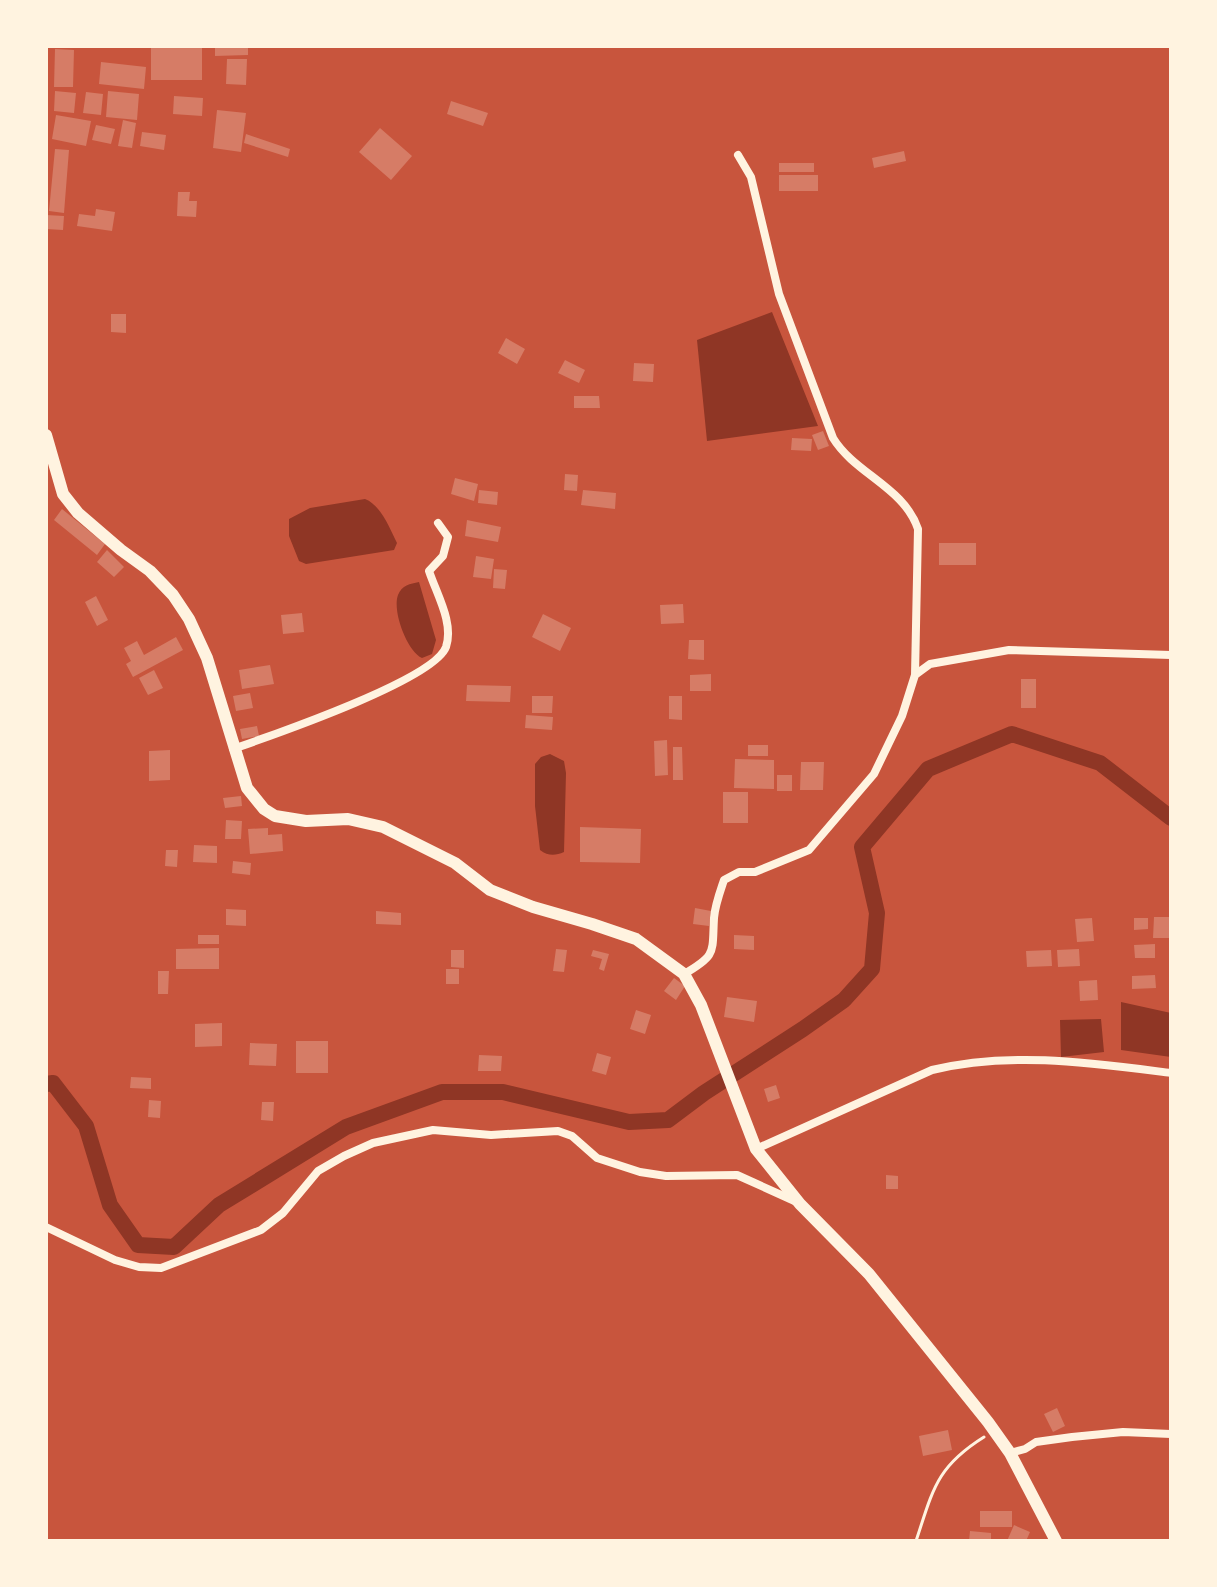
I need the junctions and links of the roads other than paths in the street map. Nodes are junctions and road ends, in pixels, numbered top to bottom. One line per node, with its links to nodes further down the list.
1 (738, 155): 5 (street)
2 (46, 435): 6 (street)
3 (438, 523): 6 (street)
4 (1171, 655): 5 (street)
5 (915, 675): 7 (street)
6 (233, 749): 7 (street)
7 (684, 974): 9 (street)
8 (1171, 1073): 9 (street)
9 (756, 1149): 10 (street)
10 (800, 1204): 11 (street); 13 (street)
11 (46, 1227)
12 (1171, 1434): 13 (street)
13 (1010, 1453): 14 (street)
14 (1056, 1541)

